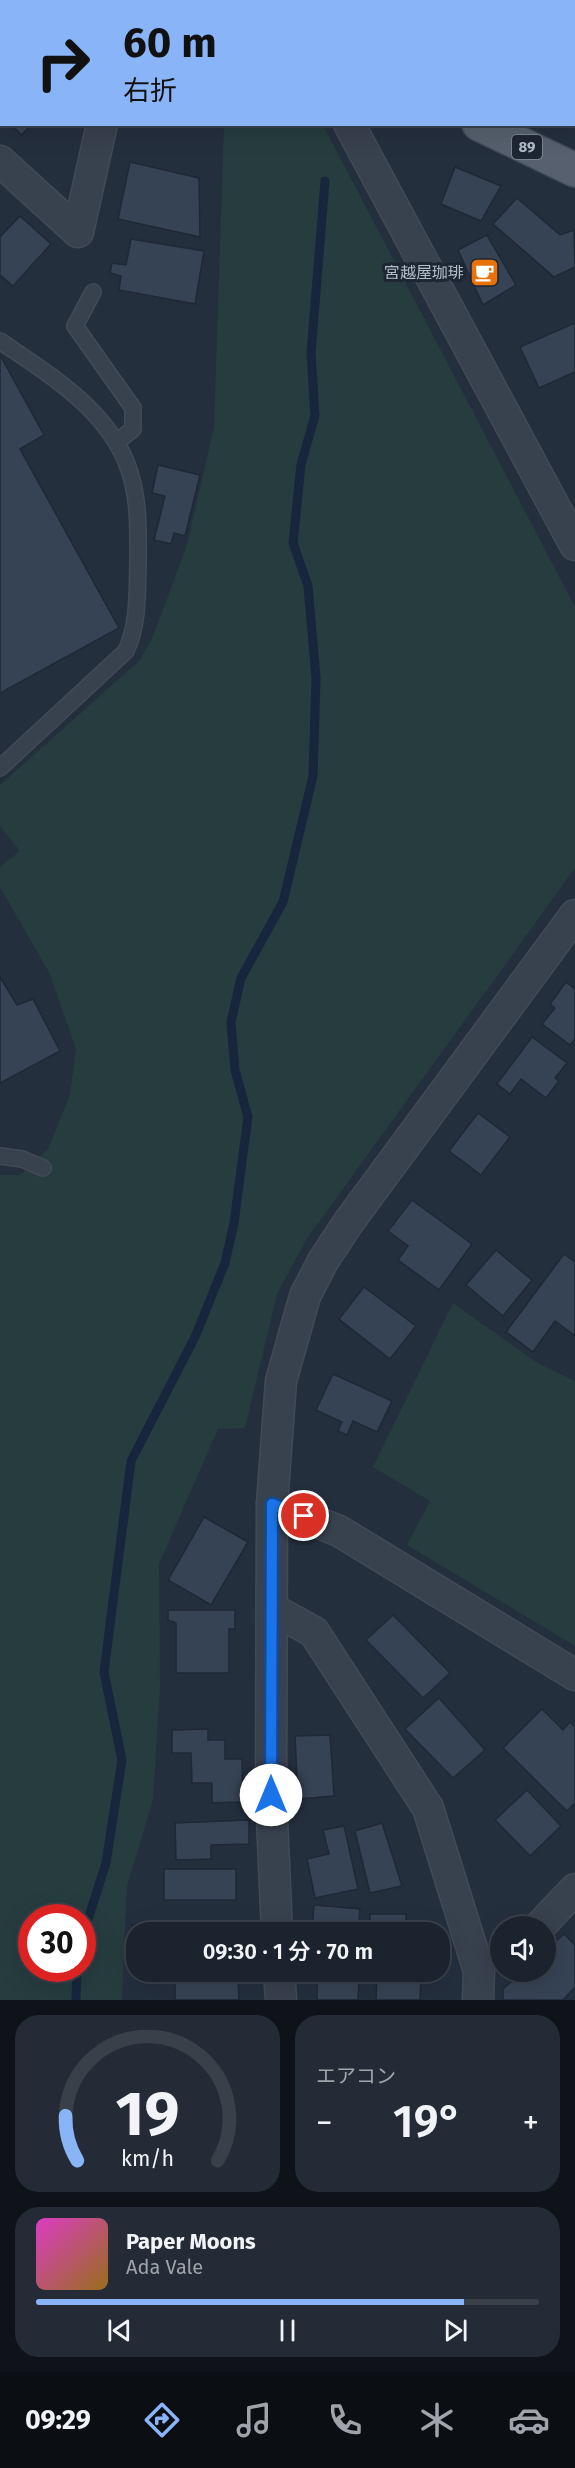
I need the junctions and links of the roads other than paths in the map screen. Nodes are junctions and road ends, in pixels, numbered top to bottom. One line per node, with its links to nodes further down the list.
1 (102, 126): 4 (street)
2 (350, 126): 9 (street)
3 (483, 126): 5 (main road, 89)
4 (0, 161)
5 (575, 170)
6 (93, 292): 8 (lane)
7 (0, 340): 8 (lane)
8 (117, 442): 10 (lane)
9 (575, 545)
10 (0, 768)
11 (575, 915): 14 (street)
12 (0, 1156): 13 (lane)
13 (43, 1168)
14 (272, 1504): 15 (street); 16 (street)
15 (272, 1609): 19 (street); 20 (street)
16 (575, 1676)
17 (575, 1889): 18 (street)
18 (549, 1916)
19 (277, 1922)
20 (486, 1977)
21 (280, 1982): 22 (street)
22 (281, 2000)

